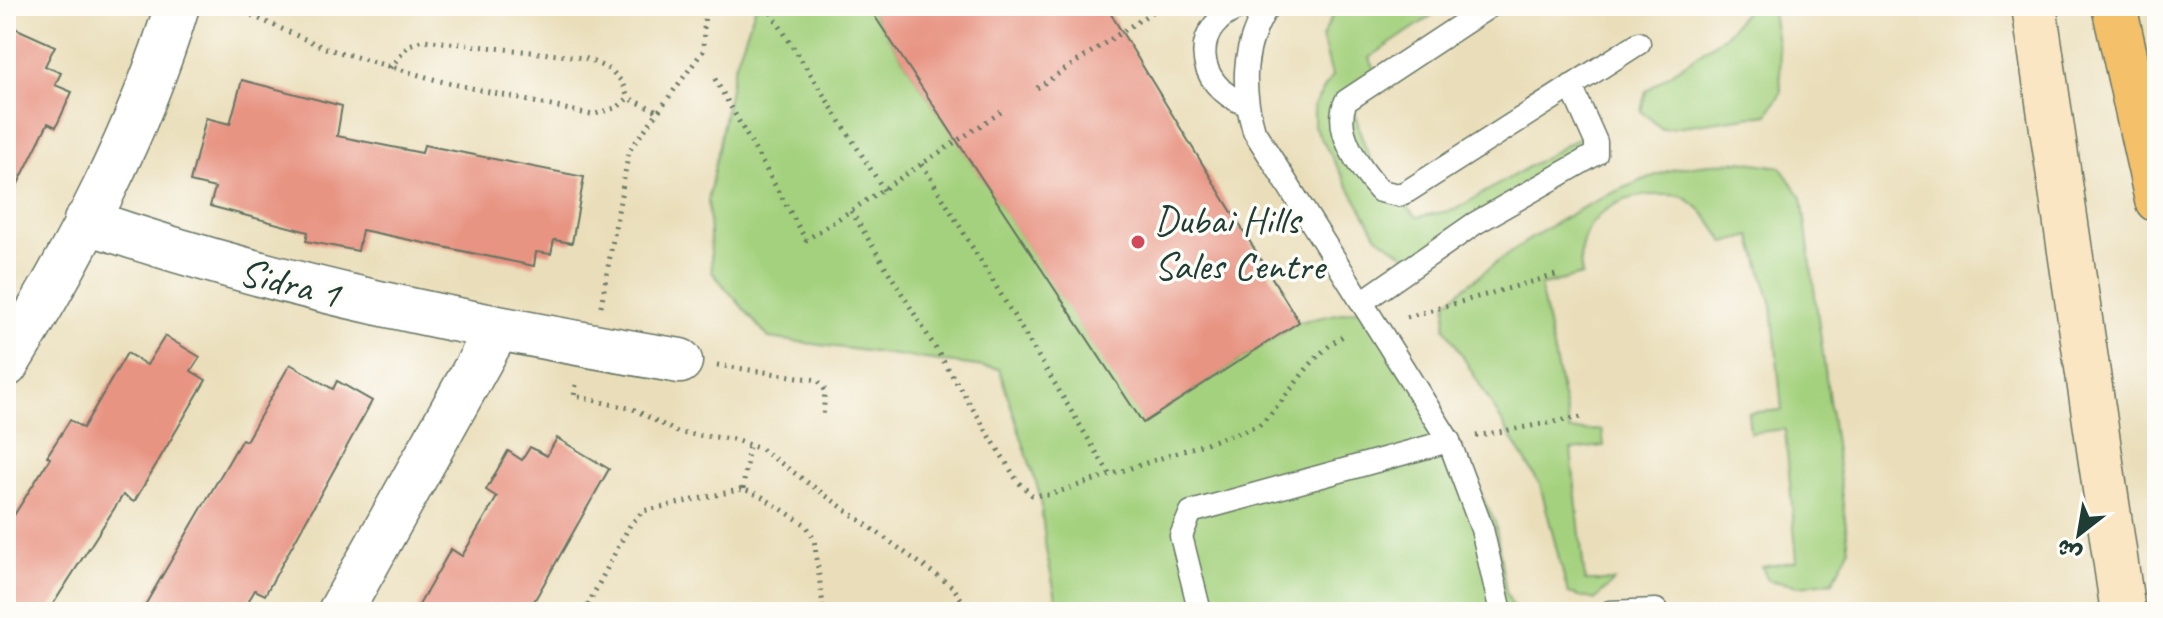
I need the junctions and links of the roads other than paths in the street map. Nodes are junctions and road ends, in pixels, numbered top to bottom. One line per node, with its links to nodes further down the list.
1 (177, 6): 10 (street)
2 (1259, 6): 8 (lane); 8 (lane)
3 (1490, 6): 7 (lane)
4 (2034, 6): 21 (main road)
5 (2114, 6): 9 (main road)
6 (1639, 43): 7 (lane)
7 (1571, 86): 11 (lane)
8 (1246, 104): 11 (lane)
9 (2157, 200)
10 (86, 221): 12 (street, Sidra 1); 14 (street)
11 (1362, 302): 15 (lane)
12 (497, 330): 13 (street, Sidra 1); 17 (street)
13 (680, 361)
14 (6, 365)
15 (1449, 441): 18 (lane); 19 (lane)
16 (1656, 610): 20 (lane)
17 (340, 612)
18 (1200, 612)
19 (1501, 612)
20 (1610, 612)
21 (2123, 612)

